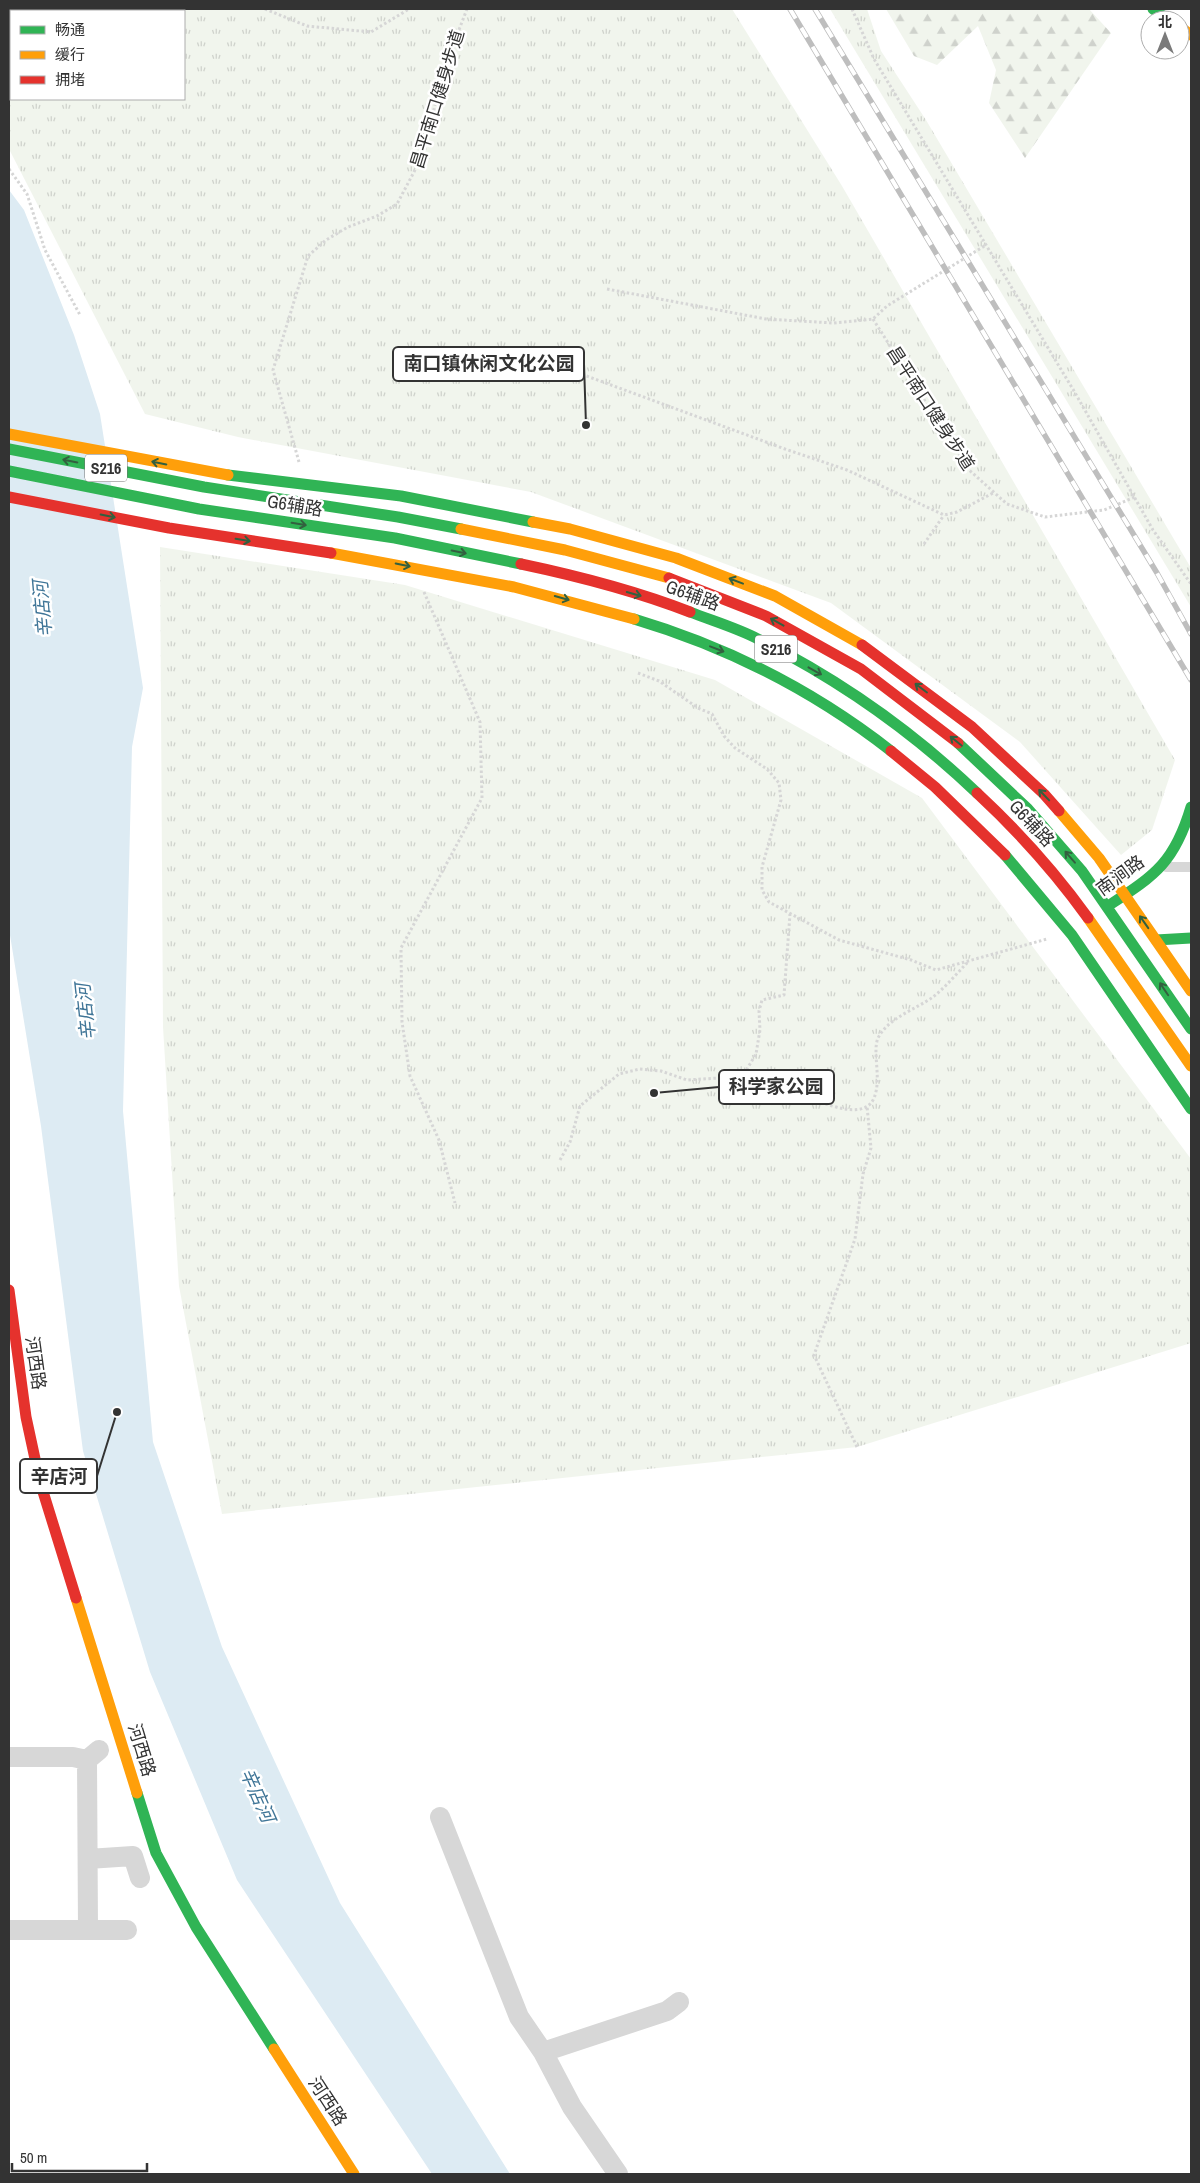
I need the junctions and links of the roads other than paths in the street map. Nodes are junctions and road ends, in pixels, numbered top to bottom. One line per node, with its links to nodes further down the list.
1 (9, 434): 9 (street, G6辅路 / S216, one-way to 1)
2 (9, 449): 10 (street, G6辅路 / S216, one-way to 2)
3 (9, 471): 11 (street, G6辅路 / S216, one-way to 11)
4 (9, 497): 12 (street, S216, one-way to 12)
5 (1191, 807): 6 (street, 南涧路)
6 (1189, 824): 7 (street, 南涧路)
7 (1160, 867): 8 (lane); 9 (street, 南涧路)
8 (1191, 867)
9 (1125, 895): 10 (street, 南涧路); 14 (street, G6辅路 / S216, one-way to 9)
10 (1107, 906): 11 (street, 南涧路); 16 (street, G6辅路 / S216, one-way to 10)
11 (1089, 918): 12 (street, 南涧路); 17 (street, G6辅路 / S216)
12 (1069, 932): 18 (street, S216)
13 (1191, 938): 14 (street)
14 (1156, 940): 15 (street, G6辅路 / S216)
15 (1191, 991)
16 (1191, 1029)
17 (1191, 1066)
18 (1191, 1109)
19 (9, 1290): 29 (street, 河西路)
20 (9, 1757): 22 (street)
21 (440, 1817): 28 (street)
22 (88, 1859): 23 (street); 25 (street)
23 (140, 1878)
24 (9, 1930): 25 (street)
25 (88, 1930): 26 (street)
26 (127, 1930)
27 (679, 2002): 28 (street)
28 (543, 2052): 30 (street)
29 (354, 2174)
30 (618, 2174)

